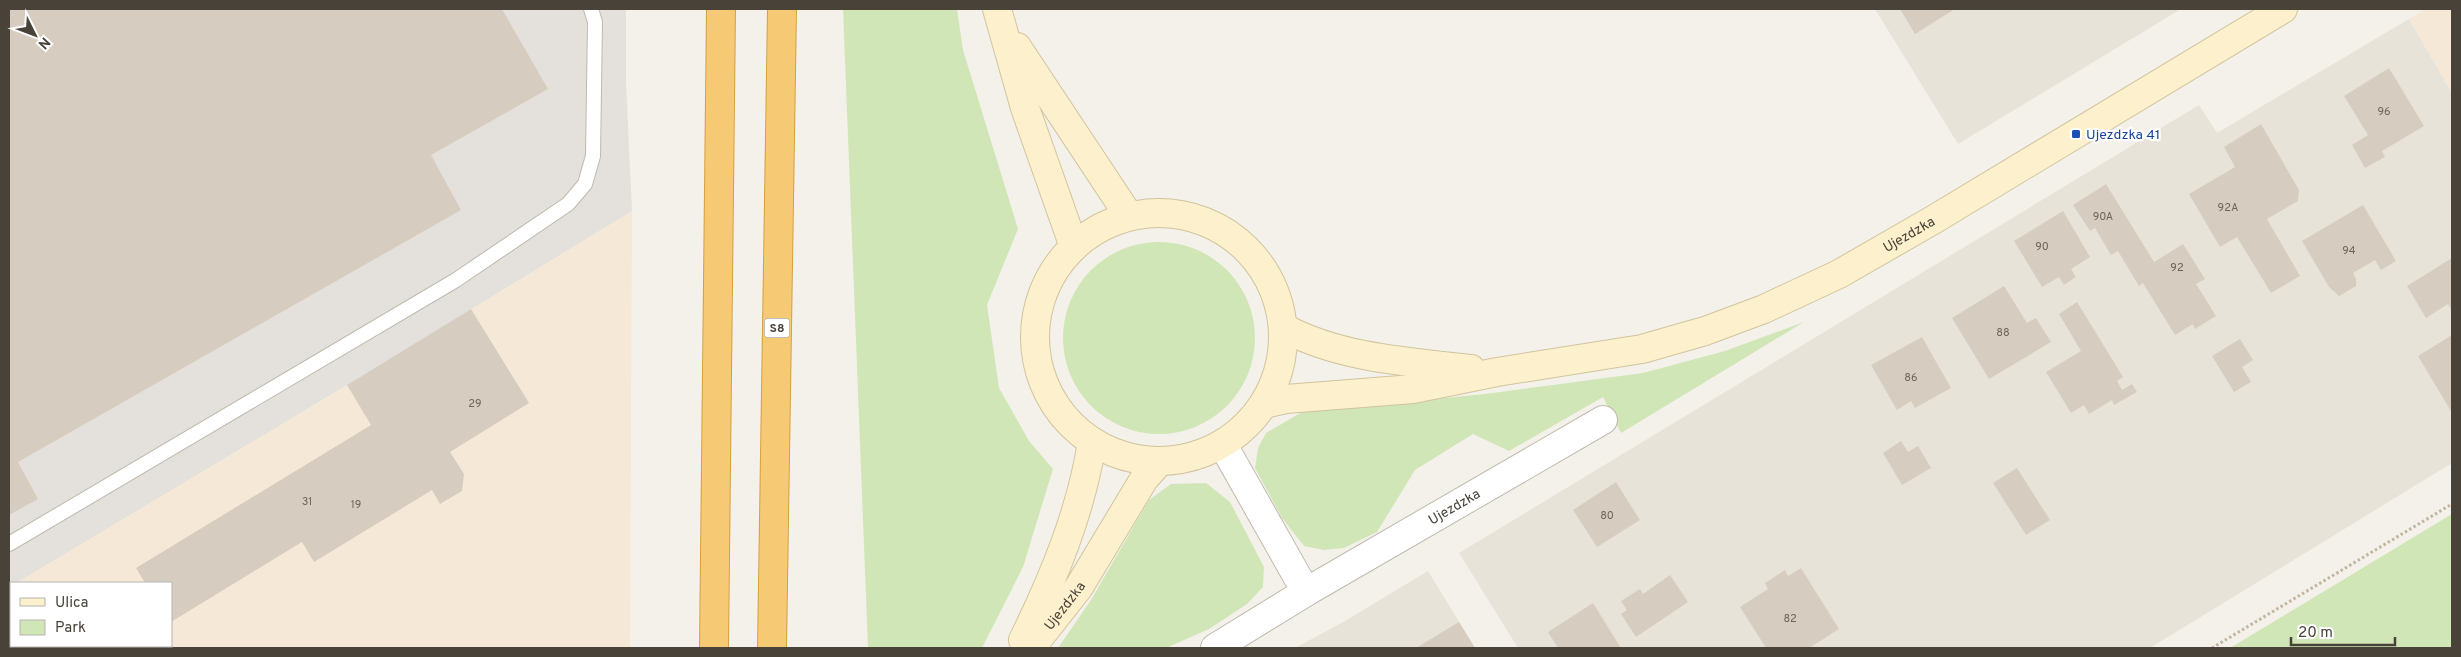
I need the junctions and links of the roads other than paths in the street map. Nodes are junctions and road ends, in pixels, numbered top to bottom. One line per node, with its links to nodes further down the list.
1 (592, 9): 15 (lane)
2 (721, 9): 17 (highway)
3 (782, 9): 18 (highway, S8)
4 (2283, 9): 9 (main road, Ujezdzka)
5 (999, 16): 6 (main road); 7 (main road)
6 (1129, 216): 7 (main road); 8 (main road)
7 (1074, 247): 12 (main road)
8 (1284, 328): 9 (main road, Ujezdzka); 10 (main road)
9 (1498, 372): 10 (main road, Ujezdzka)
10 (1264, 404): 13 (main road)
11 (1603, 420): 16 (street, Ujezdzka)
12 (1092, 442): 14 (main road); 19 (main road, Ujezdzka)
13 (1223, 445): 14 (main road); 16 (street)
14 (1160, 461): 20 (main road, Ujezdzka)
15 (9, 544)
16 (1306, 592): 21 (street, Ujezdzka)
17 (714, 648)
18 (772, 648)
19 (1020, 648)
20 (1031, 648)
21 (1215, 648)

